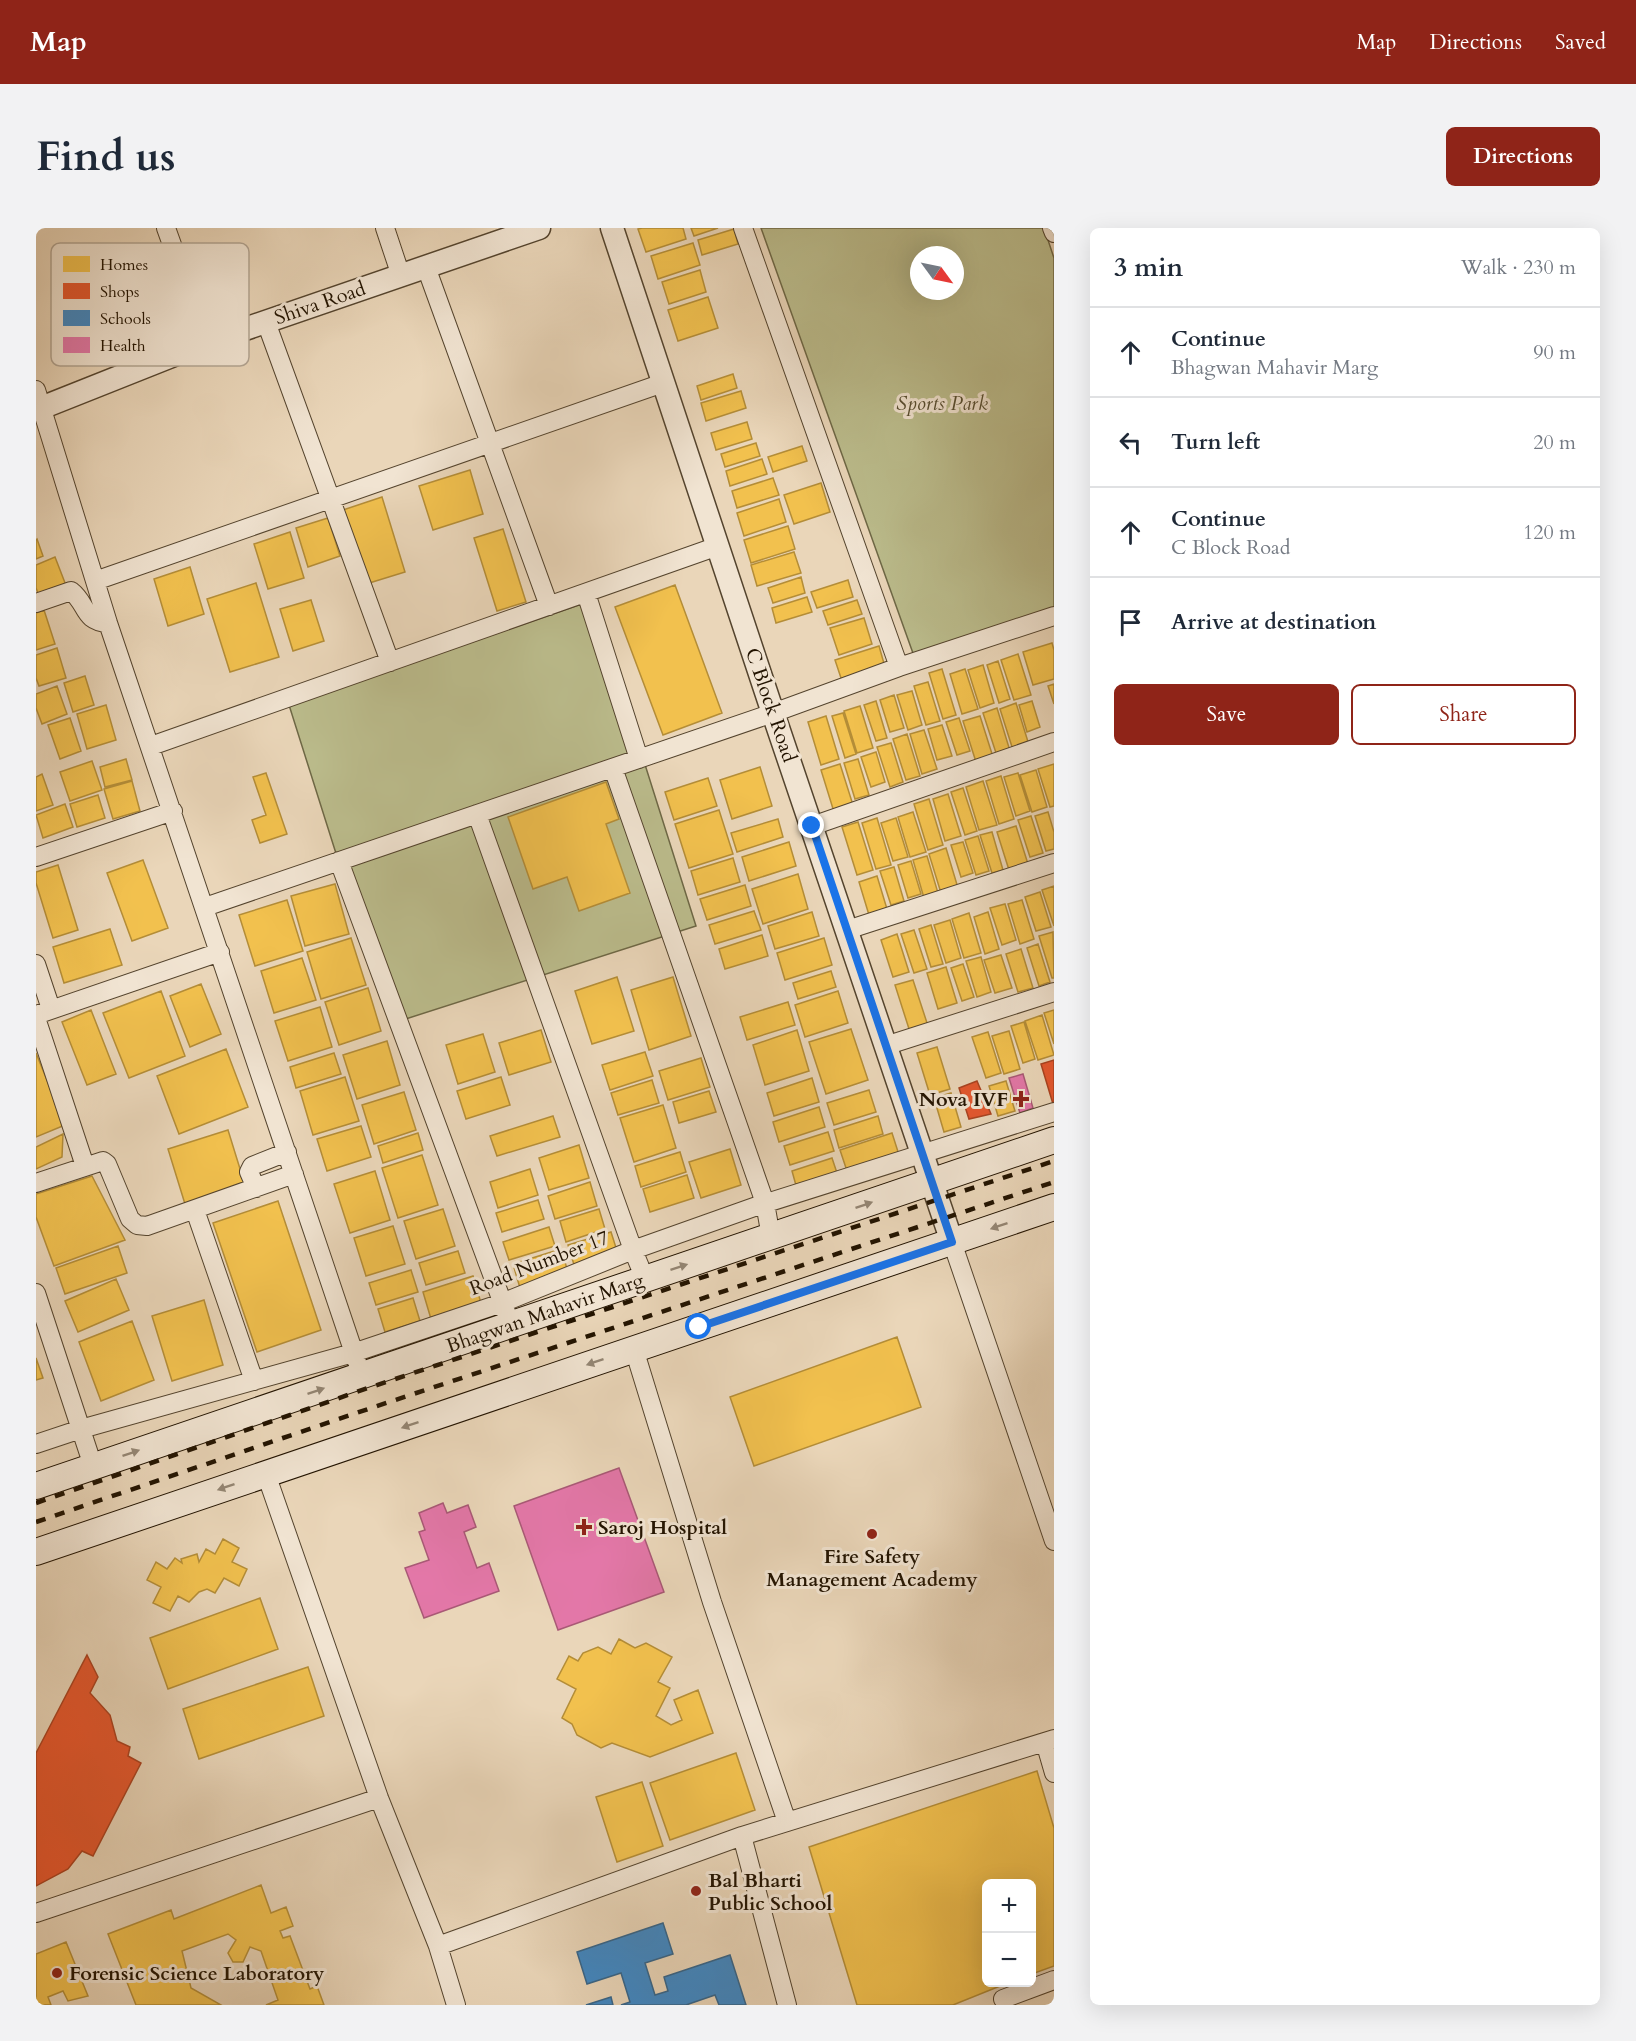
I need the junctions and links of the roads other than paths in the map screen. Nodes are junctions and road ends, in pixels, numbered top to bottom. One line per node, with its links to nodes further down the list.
1 (166, 228): 8 (street)
2 (385, 228): 10 (street)
3 (539, 228): 9 (street, Shiva Road)
4 (612, 228): 14 (street, C Block Road)
5 (743, 228): 26 (street)
6 (1052, 228): 7 (street)
7 (1054, 232)
8 (171, 243)
9 (426, 267): 10 (street, Shiva Road); 16 (street)
10 (401, 276): 11 (street, Shiva Road)
11 (266, 322): 12 (street, Shiva Road); 17 (street)
12 (249, 328)
13 (141, 366): 15 (street, Shiva Road)
14 (663, 383): 16 (street); 18 (street, C Block Road)
15 (38, 403): 19 (street)
16 (490, 443): 17 (street); 22 (street)
17 (330, 499): 19 (street); 25 (street)
18 (718, 546): 20 (street); 27 (street, C Block Road)
19 (95, 581): 24 (street)
20 (586, 593): 22 (street); 30 (street)
21 (36, 603): 24 (street)
22 (549, 606): 25 (street)
23 (1054, 616): 26 (street)
24 (108, 623): 29 (street)
25 (390, 662): 29 (street)
26 (899, 667): 27 (street)
27 (773, 713): 30 (street); 34 (street, C Block Road)
28 (1054, 742): 34 (street)
29 (151, 746): 32 (street)
30 (639, 759): 31 (street)
31 (614, 768): 33 (street); 54 (street)
32 (172, 811): 35 (street); 38 (street)
33 (477, 814): 36 (street); 59 (street)
34 (812, 826): 39 (street, C Block Road)
35 (36, 857)
36 (339, 861): 38 (street); 62 (street)
37 (1054, 862): 39 (street)
38 (205, 908): 40 (street)
39 (847, 930): 44 (street, C Block Road)
40 (220, 952): 43 (street); 47 (street)
41 (36, 964): 43 (street)
42 (1054, 992): 44 (street)
43 (41, 1014): 49 (street)
44 (885, 1046): 48 (street, C Block Road)
45 (1054, 1112): 48 (street, Road Number 17)
46 (1054, 1140): 51 (main road, Bhagwan Mahavir Marg)
47 (287, 1152): 50 (street); 53 (street)
48 (921, 1153): 51 (street, C Block Road); 54 (street, Road Number 17)
49 (85, 1166): 52 (street); 56 (street)
50 (294, 1174): 53 (street); 64 (street)
51 (931, 1182): 57 (main road, Bhagwan Mahavir Marg, one-way to 51); 58 (street, C Block Road)
52 (36, 1183)
53 (256, 1188): 56 (street)
54 (765, 1203): 57 (street); 59 (street, Road Number 17)
55 (1054, 1207): 58 (main road, one-way to 58)
56 (195, 1210): 65 (street)
57 (771, 1237): 60 (main road, Bhagwan Mahavir Marg, one-way to 57)
58 (952, 1242): 63 (main road); 71 (street)
59 (633, 1250): 60 (street); 62 (street, Road Number 17)
60 (645, 1279): 62 (main road, Bhagwan Mahavir Marg)
61 (36, 1293): 66 (street)
62 (506, 1314): 64 (main road, Bhagwan Mahavir Marg)
63 (634, 1349): 69 (main road, one-way to 69); 76 (street)
64 (357, 1364): 65 (street); 68 (main road, Bhagwan Mahavir Marg, one-way to 64)
65 (254, 1381): 66 (street)
66 (81, 1429): 67 (street); 68 (street)
67 (36, 1444)
68 (93, 1466): 70 (main road, Bhagwan Mahavir Marg)
69 (266, 1474): 72 (main road, one-way to 72); 75 (street)
70 (36, 1486)
71 (1054, 1540)
72 (36, 1552)
73 (1049, 1740): 74 (street); 76 (street)
74 (1054, 1773)
75 (379, 1798): 78 (street); 79 (street)
76 (787, 1822): 77 (street)
77 (742, 1836): 79 (street); 83 (street)
78 (36, 1913)
79 (438, 1946): 82 (street)
80 (1054, 1980): 81 (street)
81 (1003, 1999)
82 (456, 2005)
83 (787, 2005)

